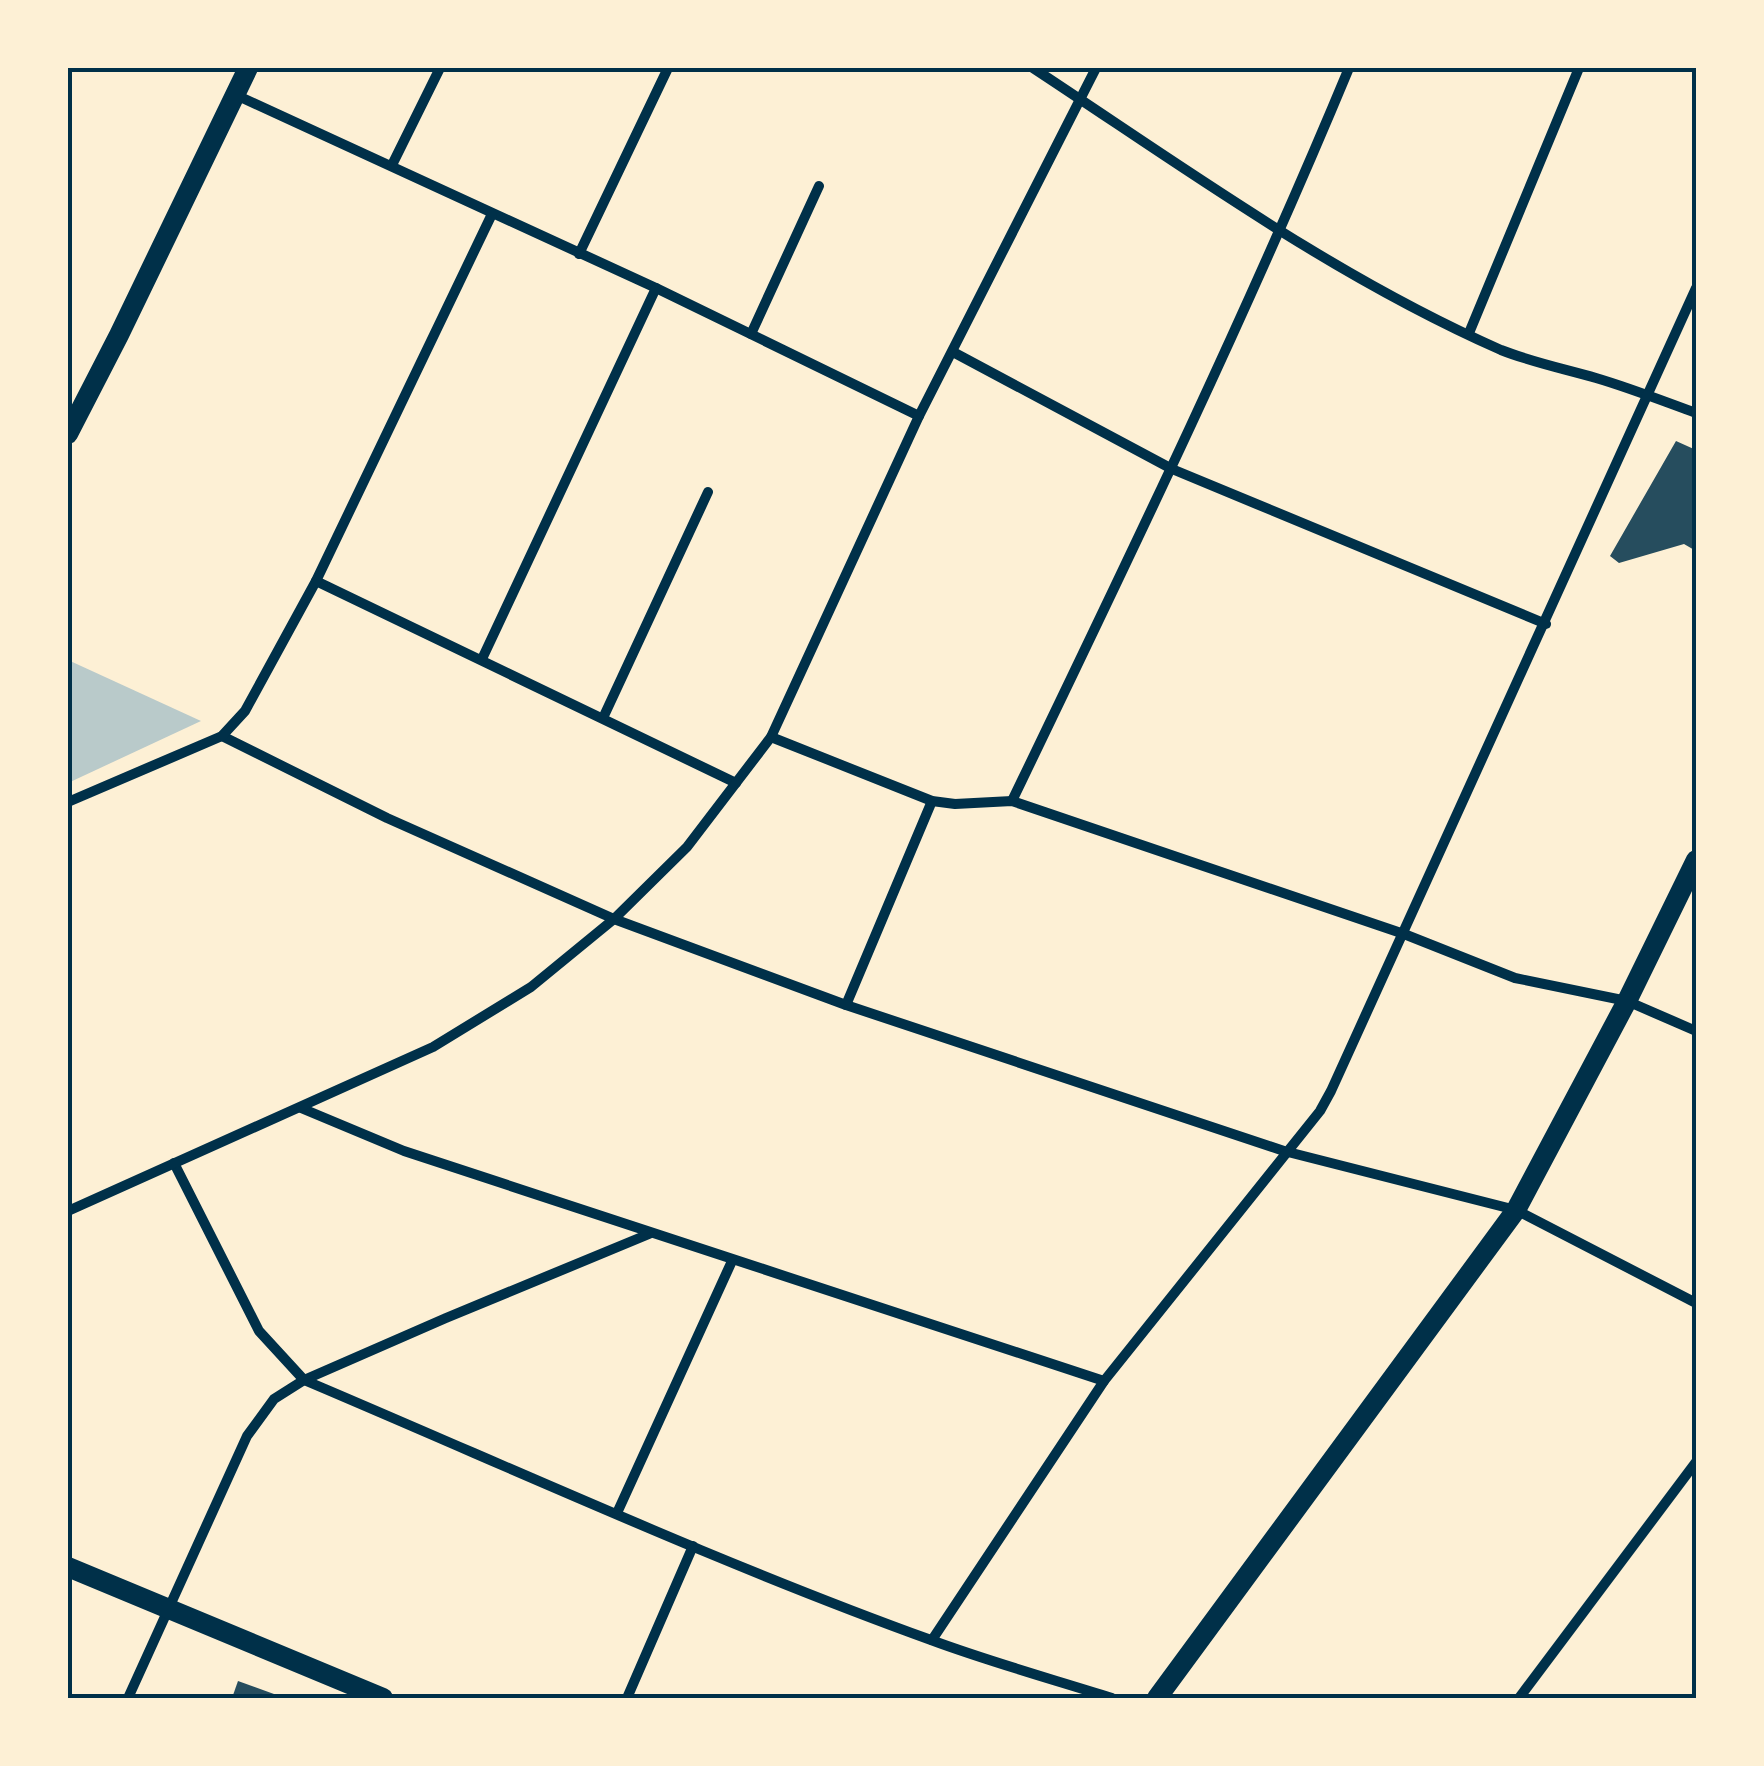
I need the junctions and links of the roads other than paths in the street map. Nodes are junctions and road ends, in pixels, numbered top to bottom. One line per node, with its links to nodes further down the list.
1 (248, 68): 8 (main road)
2 (440, 68): 10 (street)
3 (668, 68): 14 (street)
4 (1032, 68): 9 (street)
5 (1096, 68): 9 (street)
6 (1349, 68): 13 (street)
7 (1579, 68): 18 (street)
8 (236, 95): 10 (street); 23 (main road)
9 (1082, 100): 13 (street); 19 (street)
10 (392, 166): 12 (street)
11 (819, 186): 17 (street)
12 (492, 214): 14 (street); 26 (street)
13 (1281, 232): 18 (street); 24 (street)
14 (579, 254): 15 (street)
15 (656, 288): 17 (street); 28 (street)
16 (1696, 288): 20 (street)
17 (751, 334): 22 (street)
18 (1469, 334): 20 (street)
19 (953, 352): 22 (street); 24 (street)
20 (1646, 395): 21 (street); 27 (street)
21 (1696, 412)
22 (919, 416): 31 (street)
23 (68, 434)
24 (1172, 469): 27 (street); 33 (street)
25 (708, 492): 29 (street)
26 (316, 581): 28 (street); 30 (street)
27 (1546, 624): 38 (street)
28 (482, 659): 29 (street)
29 (603, 718): 32 (street)
30 (222, 736): 34 (street); 37 (street)
31 (772, 737): 32 (street); 35 (street)
32 (736, 783): 37 (street)
33 (1012, 801): 35 (street); 38 (street)
34 (68, 802)
35 (932, 802): 40 (street)
36 (1696, 860): 39 (main road)
37 (614, 920): 40 (street); 42 (street)
38 (1404, 934): 39 (street); 43 (street)
39 (1627, 1001): 41 (street); 45 (main road)
40 (846, 1005): 43 (street)
41 (1696, 1031)
42 (300, 1108): 44 (street); 47 (street)
43 (1284, 1151): 45 (street); 51 (street)
44 (174, 1163): 46 (street); 50 (street)
45 (1516, 1210): 49 (street); 62 (main road)
46 (68, 1211)
47 (649, 1234): 48 (street); 50 (street)
48 (732, 1261): 51 (street); 53 (street)
49 (1696, 1302)
50 (304, 1380): 53 (street); 56 (street)
51 (1104, 1381): 57 (street)
52 (1696, 1462): 63 (street)
53 (617, 1513): 54 (street)
54 (692, 1546): 57 (street); 60 (street)
55 (68, 1567): 56 (main road)
56 (167, 1608): 58 (street); 59 (main road)
57 (932, 1640): 61 (street)
58 (128, 1698)
59 (383, 1698)
60 (627, 1698)
61 (1112, 1698)
62 (1157, 1698)
63 (1519, 1698)

